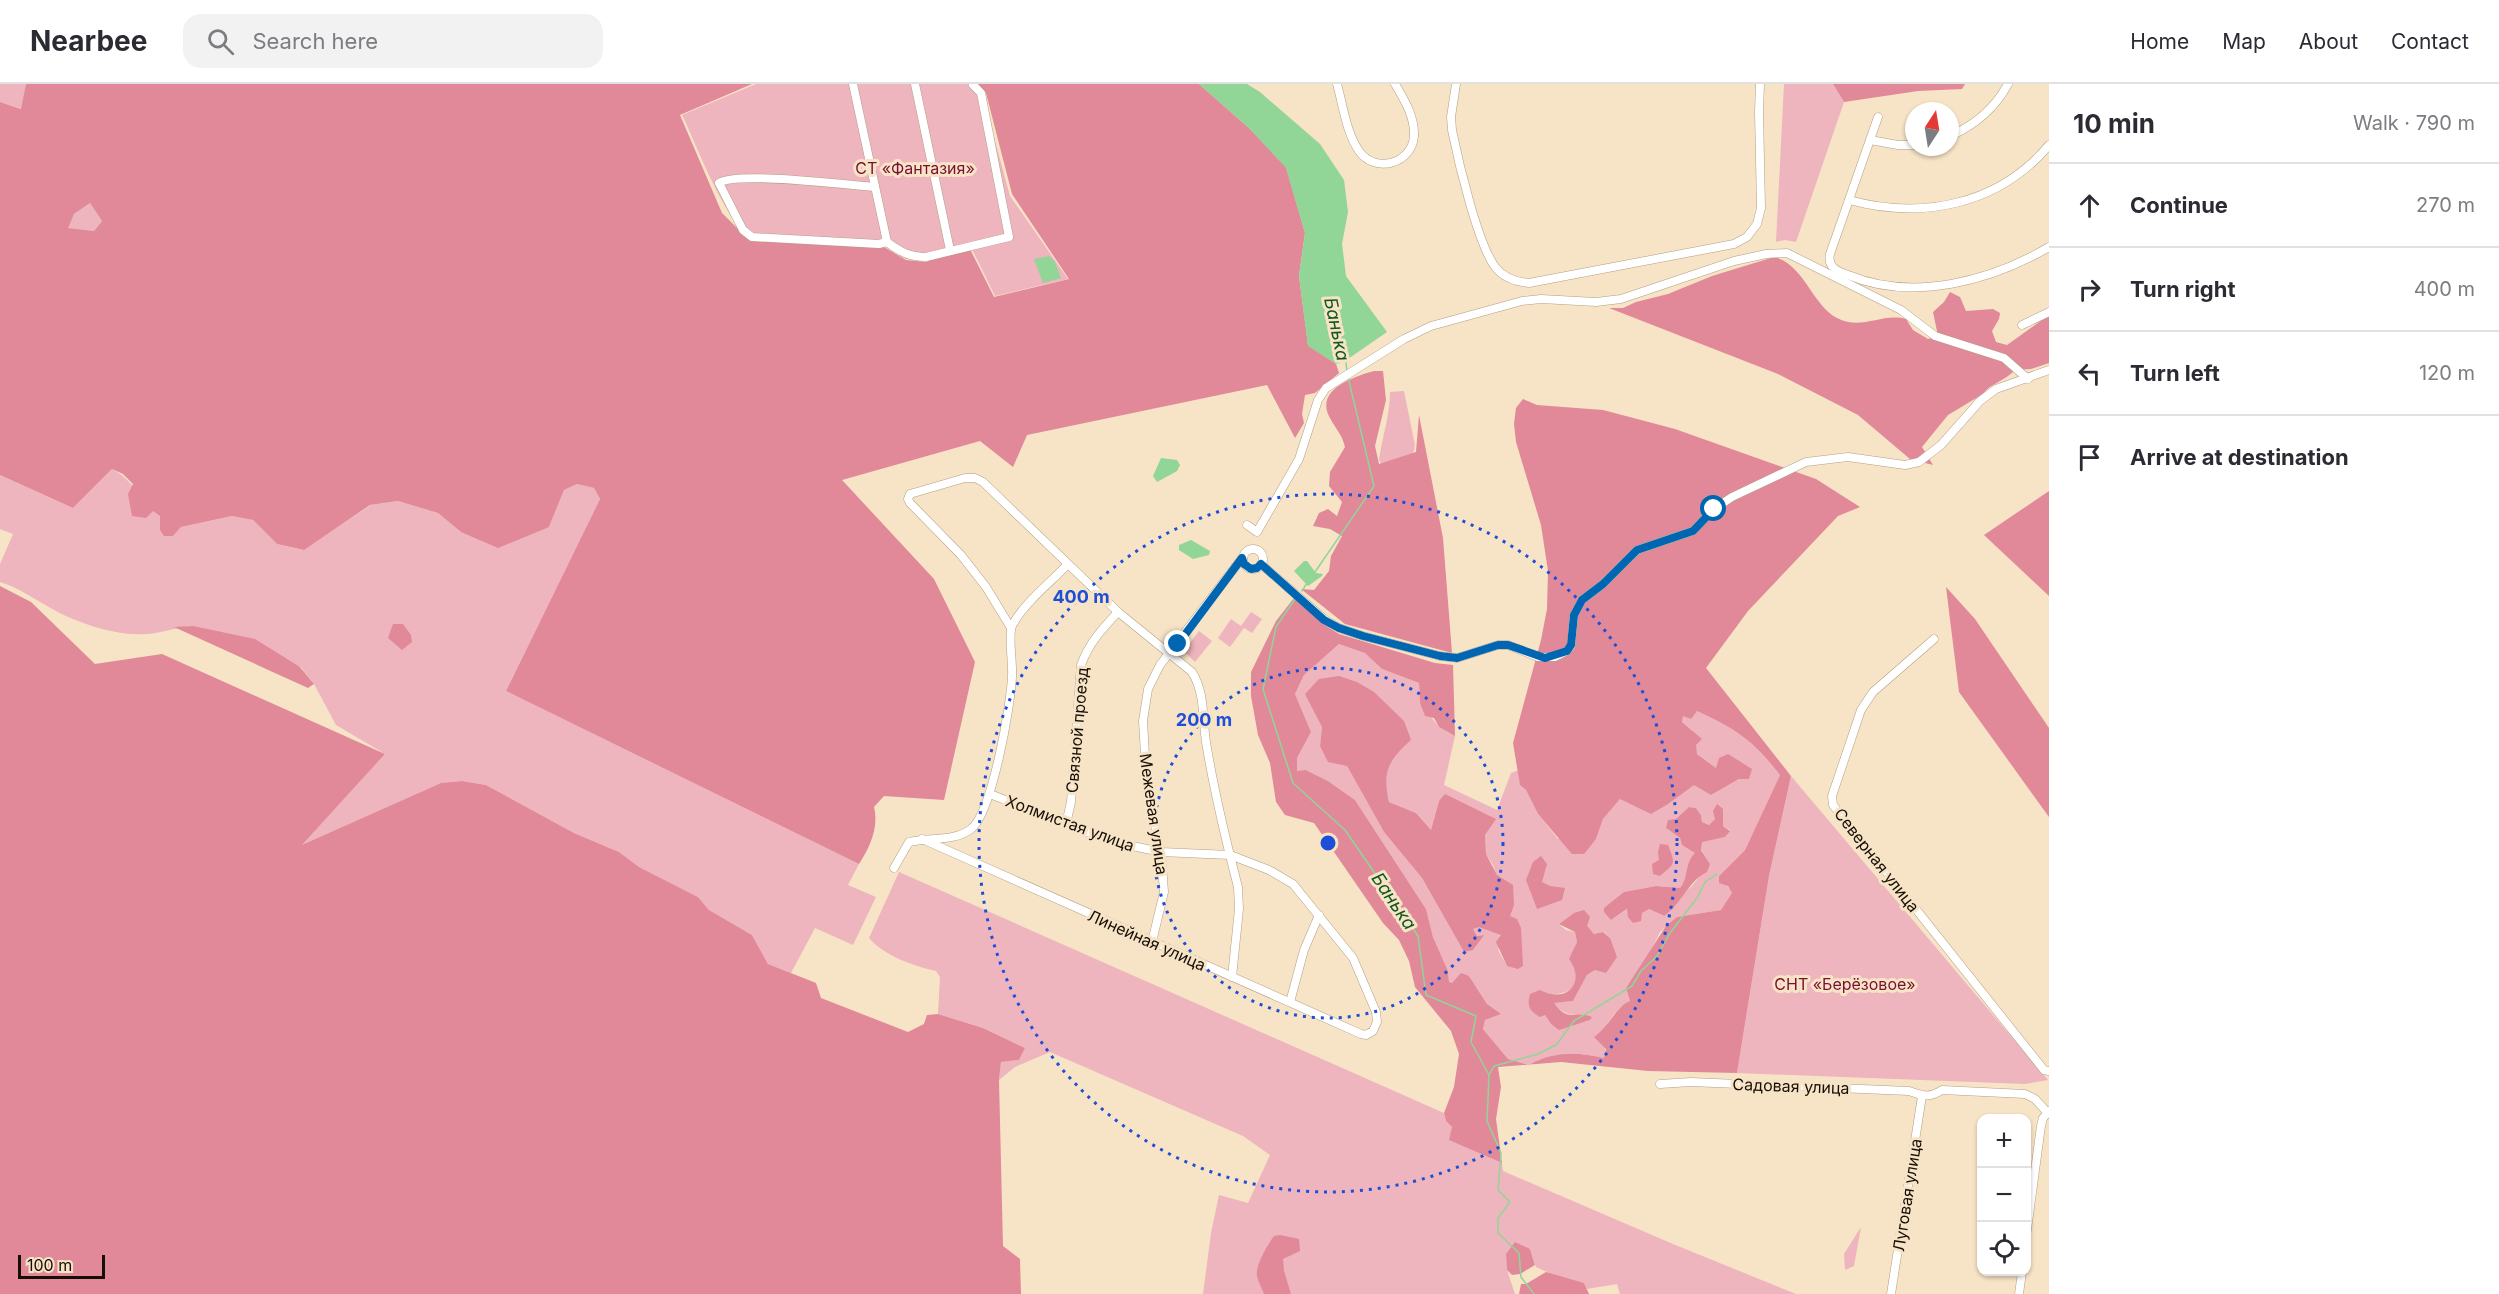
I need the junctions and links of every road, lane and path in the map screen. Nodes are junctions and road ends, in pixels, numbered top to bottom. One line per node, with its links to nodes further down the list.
1 (854, 84): 14 (street)
2 (915, 84): 18 (street)
3 (1337, 84): 4 (street)
4 (1395, 84)
5 (1455, 84): 6 (street)
6 (1760, 84)
7 (2008, 84): 10 (street)
8 (973, 85): 18 (street)
9 (1878, 117): 11 (street)
10 (1959, 131)
11 (1870, 140): 13 (street); 15 (street)
12 (2049, 145): 15 (street)
13 (1905, 146)
14 (875, 187): 16 (street); 16 (street)
15 (1849, 200): 17 (street)
16 (887, 242): 18 (street)
17 (2049, 247)
18 (950, 250)
19 (2049, 312): 20 (street)
20 (2022, 325)
21 (2049, 370): 22 (street)
22 (2028, 379): 23 (street); 25 (street)
23 (1247, 525)
24 (1242, 558): 25 (street); 25 (street); 30 (street, Межевая улица)
25 (1261, 564)
26 (1067, 565): 27 (street); 28 (street); 28 (street)
27 (1118, 612): 30 (street); 32 (street, Связной проезд)
28 (1011, 628): 31 (street)
29 (1934, 639): 42 (street, Северная улица)
30 (1170, 655): 34 (street, Межевая улица); 35 (street)
31 (990, 794): 32 (street, Холмистая улица); 33 (street)
32 (1066, 824): 34 (street, Холмистая улица)
33 (922, 839): 36 (street); 38 (street, Линейная улица)
34 (1161, 852): 35 (street, Холмистая улица); 38 (street, Межевая улица)
35 (1230, 855): 37 (street, Холмистая улица); 39 (street)
36 (894, 868)
37 (1319, 915): 40 (street); 41 (street, Холмистая улица)
38 (1152, 942): 39 (street, Линейная улица)
39 (1232, 977): 40 (street, Линейная улица)
40 (1290, 1002): 41 (street, Линейная улица)
41 (1373, 1032)
42 (2049, 1071)
43 (1660, 1084): 44 (street, Садовая улица)
44 (1922, 1096): 45 (street); 48 (street, Луговая улица)
45 (2048, 1112): 46 (street)
46 (2028, 1222)
47 (2021, 1276): 49 (street)
48 (1891, 1294)
49 (2019, 1294)

